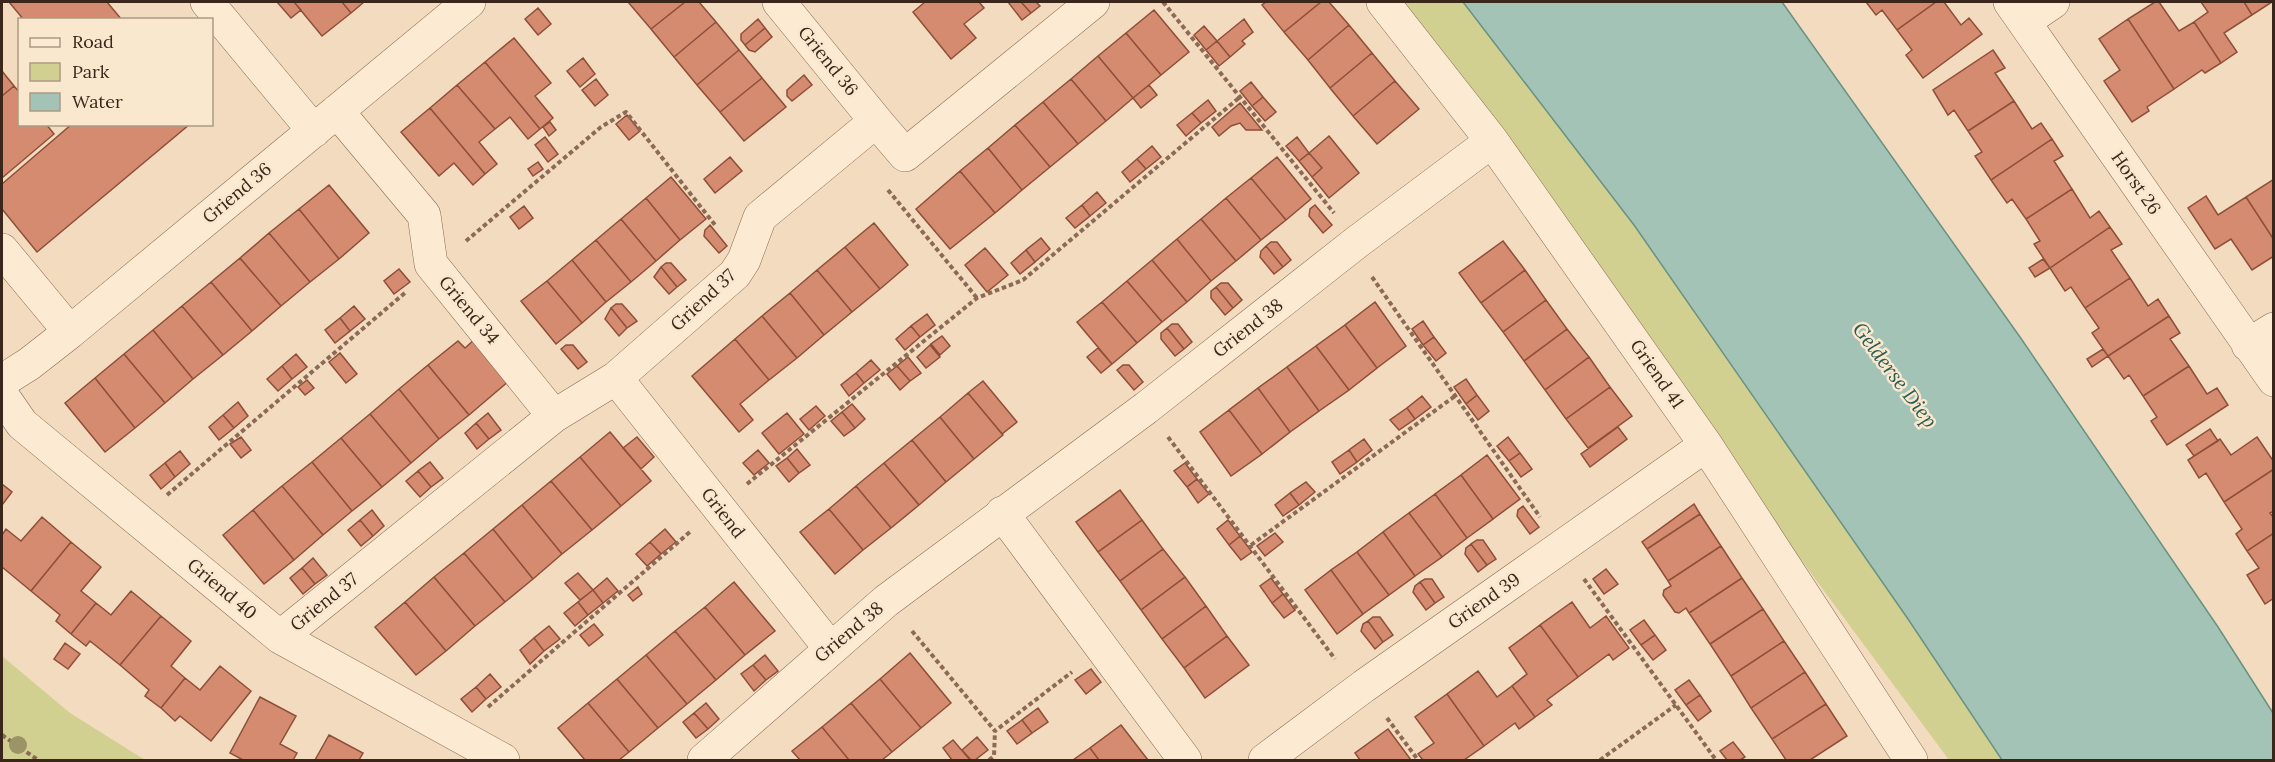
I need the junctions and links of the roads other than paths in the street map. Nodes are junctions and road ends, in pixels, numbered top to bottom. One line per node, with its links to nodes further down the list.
1 (207, 2): 8 (street, Griend 34)
2 (469, 2): 8 (street, Griend 36)
3 (779, 2): 9 (street, Griend 36)
4 (1093, 2): 9 (street)
5 (1383, 2): 10 (street, Griend 41)
6 (2053, 2): 7 (street, Horst 26)
7 (2017, 12): 13 (street, Horst 26)
8 (326, 121): 12 (street, Griend 36); 18 (street, Griend 34)
9 (876, 121): 14 (street, Griend 37)
10 (1492, 141): 19 (street, Griend 41); 20 (street, Griend 38)
11 (2, 250): 12 (street)
12 (70, 332): 16 (street, Griend 36)
13 (2261, 337): 15 (street, Horst 26)
14 (616, 378): 18 (street, Griend 37); 22 (street, Griend)
15 (2274, 380)
16 (2, 381)
17 (2, 395): 21 (street, Griend 40)
18 (554, 416): 21 (street, Griend 37)
19 (1706, 445): 26 (street, Griend 39); 27 (street, Griend 41)
20 (1002, 513): 22 (street, Griend 38); 25 (street)
21 (280, 637): 23 (street, Griend 40)
22 (830, 648): 24 (street, Griend 38)
23 (503, 760)
24 (704, 760)
25 (1185, 760)
26 (1265, 760)
27 (1911, 760)

